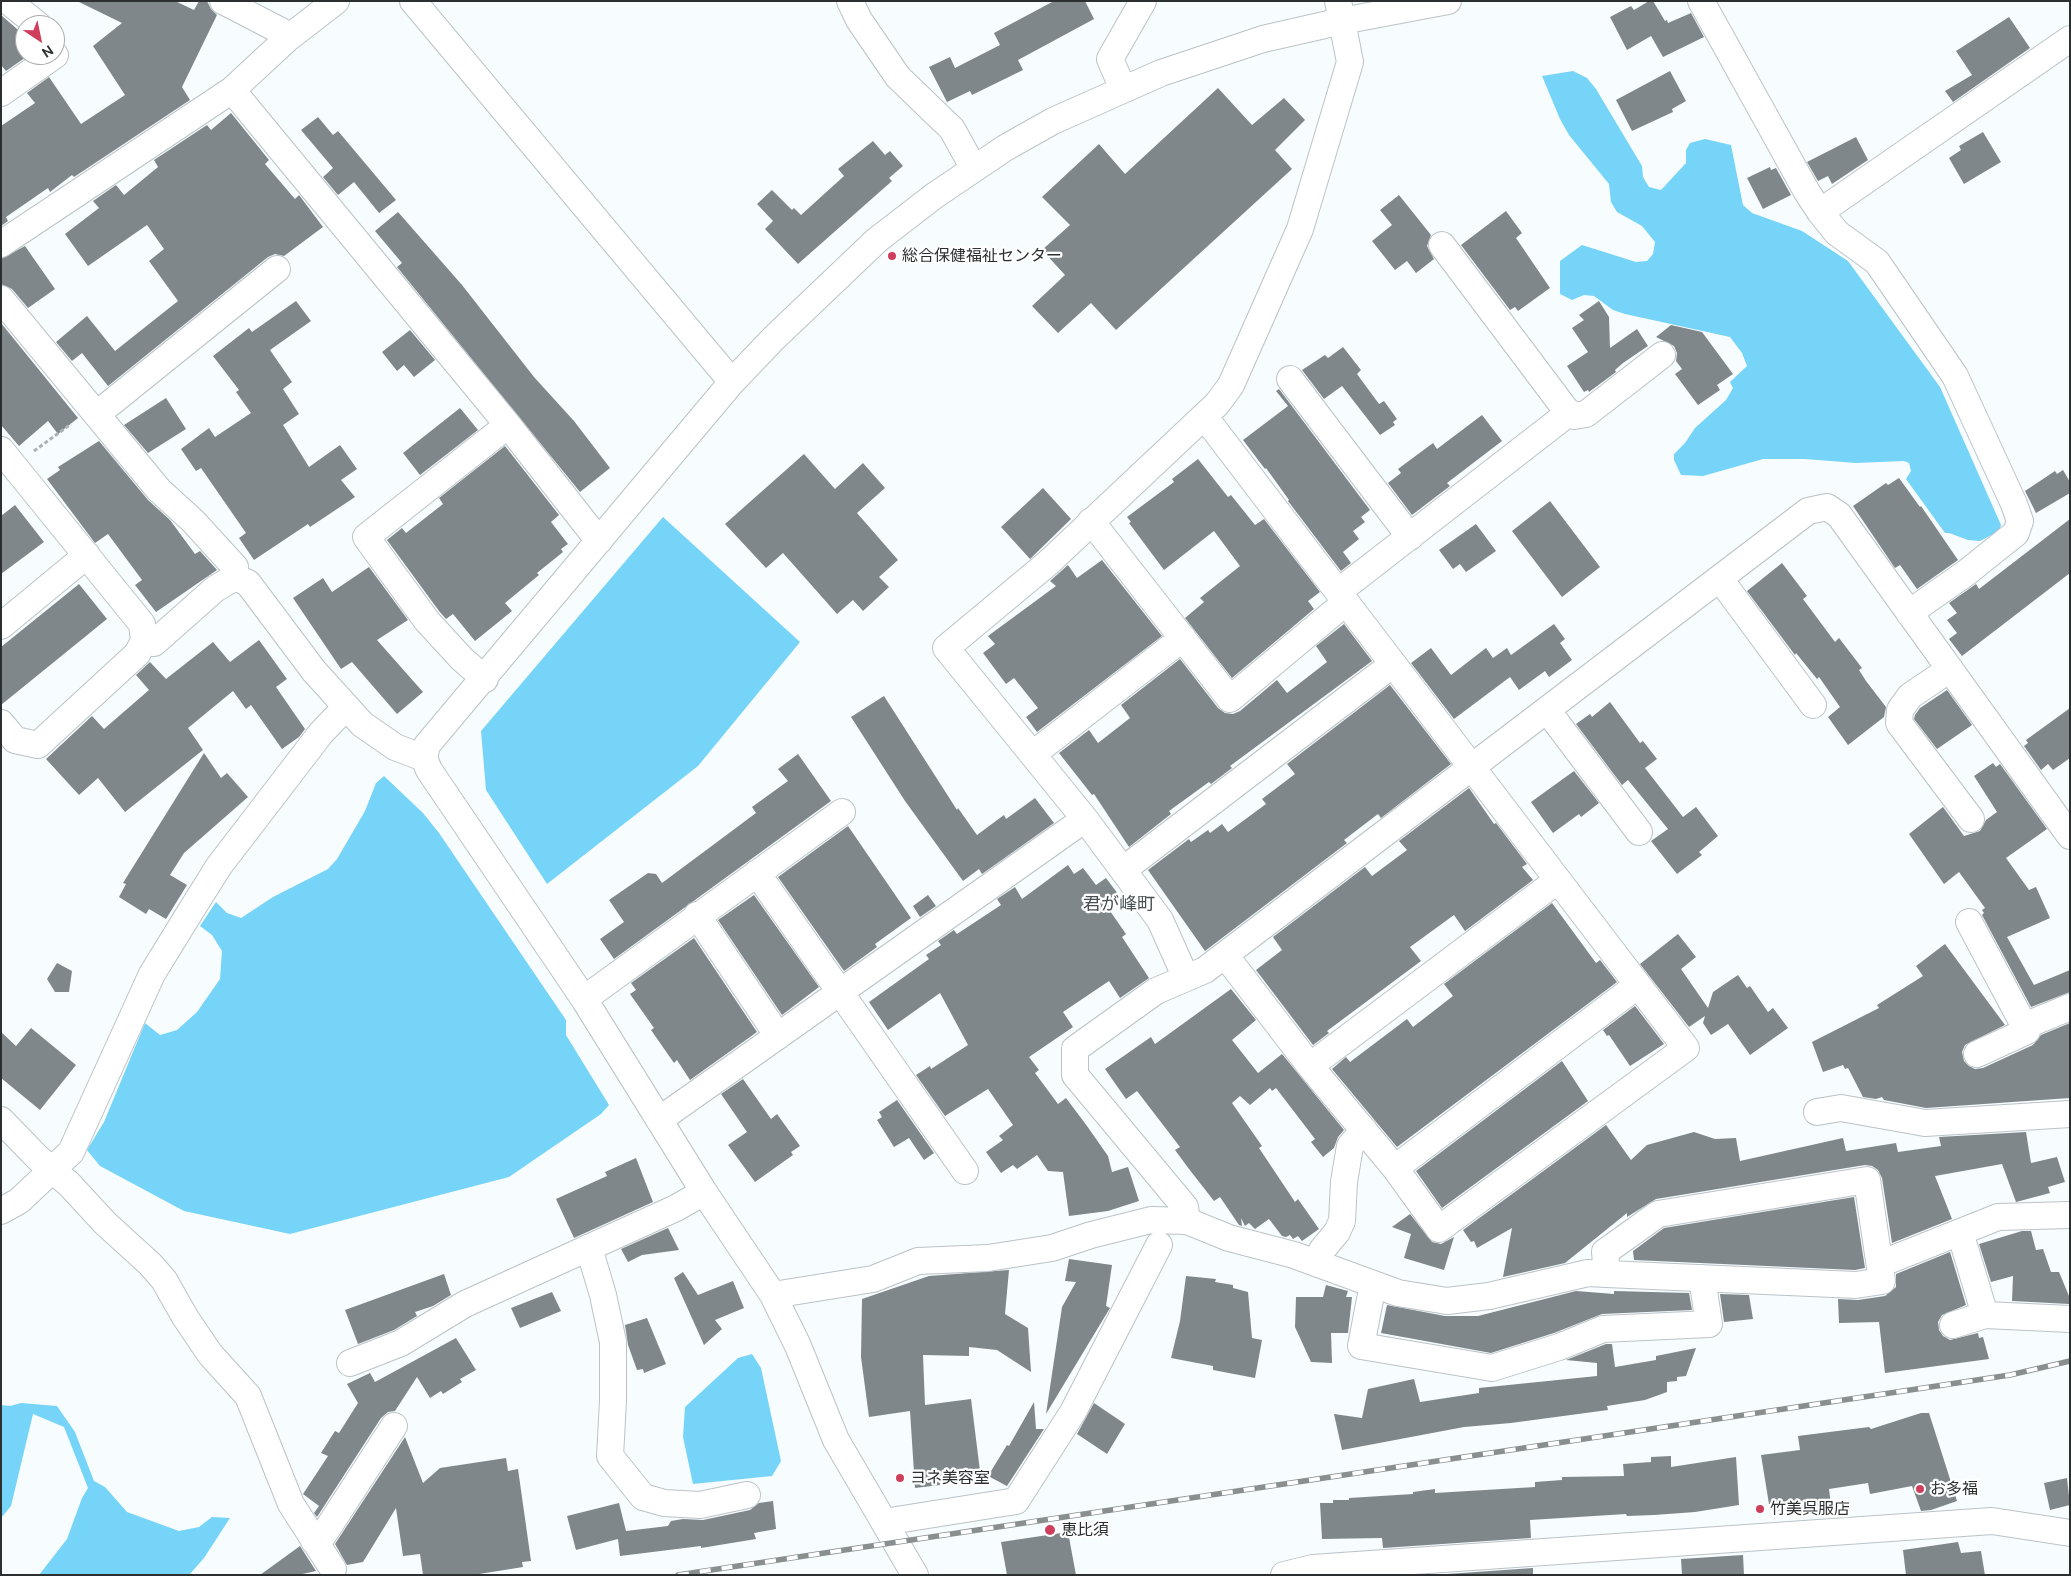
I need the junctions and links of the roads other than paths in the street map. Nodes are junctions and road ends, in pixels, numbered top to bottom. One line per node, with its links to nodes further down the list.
1 (8, 1): 10 (street)
2 (224, 1): 12 (street)
3 (336, 1): 12 (street)
4 (413, 1): 25 (street)
5 (850, 1): 17 (street)
6 (1143, 1): 14 (street)
7 (1448, 1): 9 (street)
8 (1701, 1): 18 (street)
9 (1340, 11): 14 (street); 28 (street)
10 (26, 15)
11 (2070, 38): 18 (street)
12 (287, 39): 15 (street)
13 (38, 65): 16 (street)
14 (1123, 89): 17 (street)
15 (232, 90): 19 (street); 29 (street)
16 (1, 93)
17 (974, 169): 25 (street)
18 (1820, 212): 38 (street)
19 (1, 244)
20 (1442, 245): 26 (street)
21 (278, 270): 27 (street)
22 (1, 299): 27 (street)
23 (1662, 355): 26 (street)
24 (1290, 378): 32 (street)
25 (732, 382): 33 (street)
26 (1566, 410): 32 (street)
27 (95, 411): 35 (street)
28 (1204, 416): 31 (street); 37 (street)
29 (508, 426): 33 (street); 44 (street)
30 (8, 458): 34 (street)
31 (1092, 521): 40 (street); 49 (street)
32 (1410, 537): 37 (street)
33 (599, 541): 44 (street)
34 (87, 555): 39 (street); 41 (street)
35 (235, 577): 41 (street); 46 (street)
36 (1720, 579): 38 (street); 45 (street); 47 (street)
37 (1342, 597): 40 (street); 42 (street)
38 (1909, 613): 43 (street)
39 (1, 626)
40 (1183, 638): 49 (street)
41 (144, 641): 48 (street)
42 (1393, 664): 51 (street); 57 (street)
43 (1950, 669): 54 (street); 56 (street)
44 (485, 679): 50 (street)
45 (1813, 705)
46 (346, 707): 50 (street); 78 (street)
47 (1547, 710): 51 (street); 55 (street)
48 (1, 723)
49 (1033, 754): 53 (street)
50 (424, 758): 66 (street)
51 (1472, 767): 59 (street); 62 (street)
52 (842, 812): 58 (street)
53 (1086, 819): 57 (street); 65 (street)
54 (1971, 819)
55 (1639, 832)
56 (2070, 836)
57 (1123, 870): 63 (street)
58 (757, 872): 60 (street); 65 (street)
59 (1558, 880): 64 (street); 71 (street)
60 (697, 915): 66 (street); 69 (street)
61 (1968, 922): 68 (street)
62 (1225, 955): 63 (street); 71 (street)
63 (1186, 978): 83 (street)
64 (1638, 985): 77 (street); 77 (street)
65 (840, 992): 69 (street); 79 (street)
66 (584, 999): 75 (street)
67 (2070, 1007): 68 (street)
68 (2024, 1026): 70 (street)
69 (778, 1036): 75 (street)
70 (1977, 1054)
71 (1310, 1066): 76 (street)
72 (1817, 1112): 73 (street)
73 (2070, 1114)
74 (1, 1120): 78 (street)
75 (659, 1120): 80 (street)
76 (1364, 1130): 77 (street); 87 (street)
77 (1395, 1168)
78 (52, 1169): 81 (street); 101 (street)
79 (965, 1171)
80 (704, 1192): 86 (street); 92 (street)
81 (1, 1212)
82 (2070, 1215): 84 (street)
83 (1187, 1222): 87 (street); 92 (street)
84 (1960, 1232): 88 (street); 93 (street)
85 (1159, 1245): 99 (street)
86 (589, 1248): 96 (street); 98 (street)
87 (1318, 1264): 91 (street)
88 (1880, 1264): 89 (street); 90 (street)
89 (1607, 1274): 90 (street); 91 (street)
90 (1702, 1278): 91 (street)
91 (1373, 1284)
92 (773, 1295): 99 (street)
93 (1985, 1315): 94 (street); 95 (street)
94 (2070, 1319)
95 (1953, 1324)
96 (350, 1363)
97 (394, 1426): 101 (street)
98 (747, 1495)
99 (884, 1522): 104 (street)
100 (2070, 1533): 103 (street)
101 (314, 1541): 102 (street)
102 (333, 1570)
103 (1313, 1571): 105 (street)
104 (915, 1575)
105 (1284, 1575)

